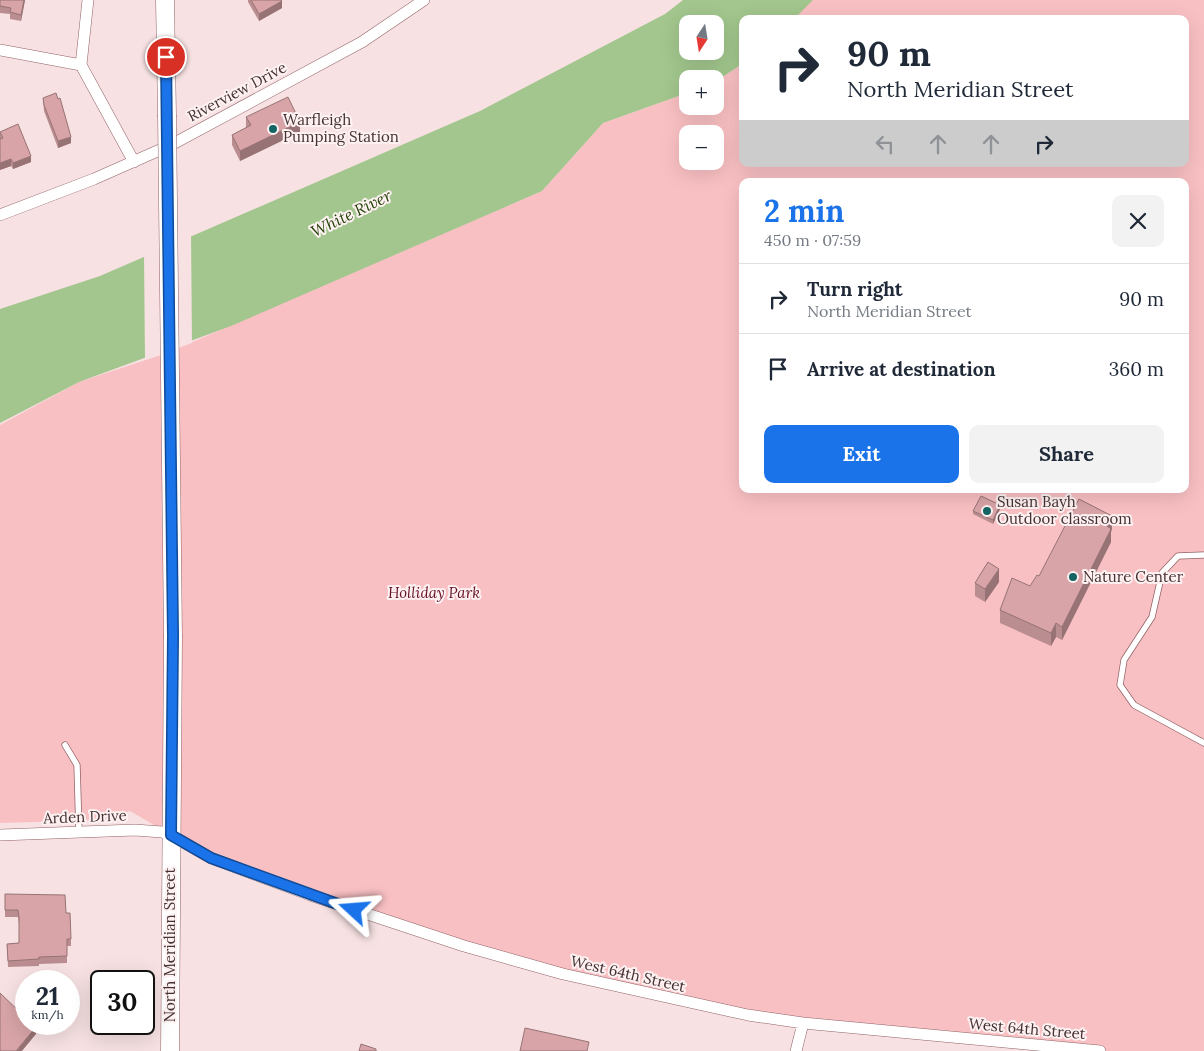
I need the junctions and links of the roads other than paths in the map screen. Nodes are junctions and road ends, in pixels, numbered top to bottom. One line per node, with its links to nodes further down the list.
1 (88, 0): 5 (street)
2 (166, 0): 13 (main road, North Meridian Street, bridge)
3 (424, 0): 6 (street, Riverview Drive)
4 (0, 50): 5 (street)
5 (81, 65): 6 (street)
6 (134, 162): 7 (street, Riverview Drive)
7 (0, 215)
8 (1204, 555): 9 (lane)
9 (1204, 743)
10 (65, 744): 11 (lane)
11 (79, 832): 12 (street, Arden Drive); 13 (street, Arden Drive)
12 (0, 835)
13 (171, 835): 14 (street, West 64th Street); 15 (main road, North Meridian Street)
14 (803, 1023): 16 (street); 17 (street, West 64th Street)
15 (170, 1051)
16 (796, 1051)
17 (1100, 1051)

